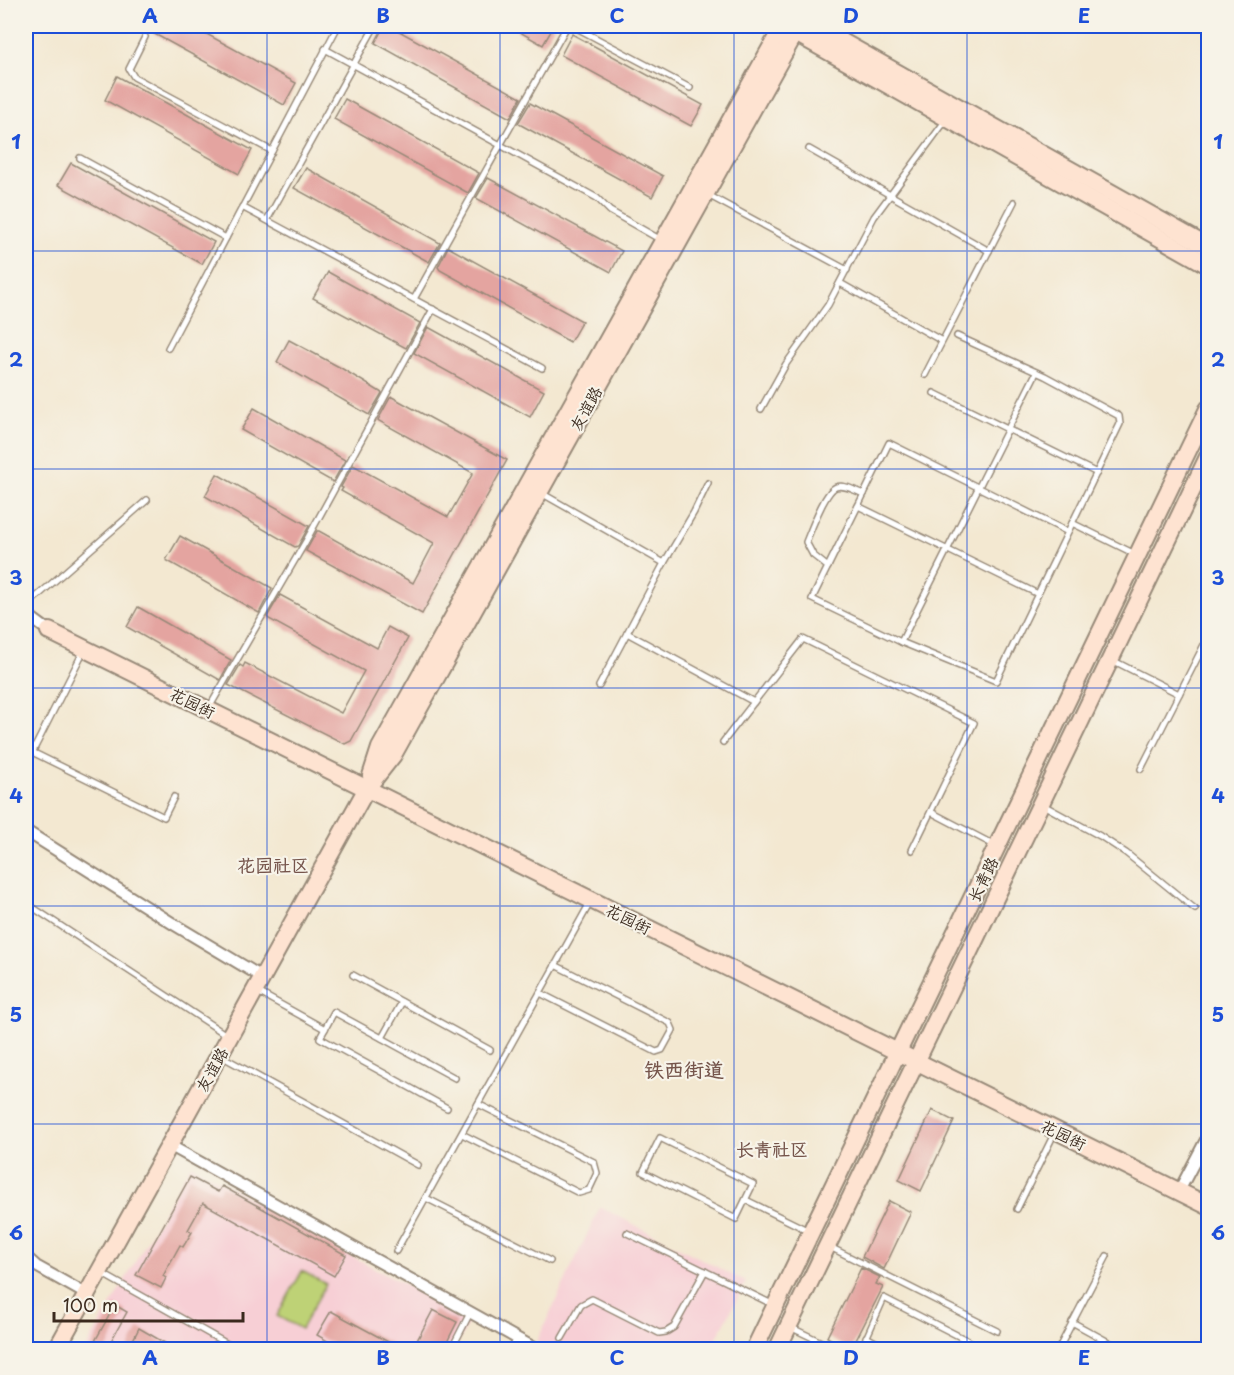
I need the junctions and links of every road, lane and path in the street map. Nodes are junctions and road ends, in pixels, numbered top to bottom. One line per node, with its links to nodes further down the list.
1 (338, 26): 8 (lane)
2 (375, 26): 9 (lane)
3 (567, 26): 12 (lane)
4 (573, 26): 10 (lane)
5 (814, 26): 23 (street)
6 (788, 27): 11 (street); 16 (street, 友谊路); 22 (street, 友谊路)
7 (145, 37): 14 (lane)
8 (326, 49): 9 (lane); 14 (lane)
9 (353, 64): 12 (lane); 20 (lane)
10 (690, 88)
11 (947, 118): 17 (lane); 25 (street)
12 (500, 145): 22 (lane); 28 (lane)
13 (809, 149): 17 (lane)
14 (272, 151): 19 (lane)
15 (80, 158): 21 (lane)
16 (705, 193): 26 (lane); 44 (street, 友谊路)
17 (890, 195): 24 (lane); 26 (lane)
18 (1014, 202): 24 (lane)
19 (242, 207): 20 (lane); 21 (lane)
20 (267, 220): 28 (lane)
21 (226, 238): 32 (lane)
22 (662, 241): 71 (street, 友谊路)
23 (1209, 247)
24 (989, 251): 31 (lane)
25 (1209, 265)
26 (847, 270): 27 (lane)
27 (840, 283): 31 (lane); 37 (lane)
28 (414, 299): 29 (lane)
29 (433, 309): 33 (lane); 66 (lane)
30 (957, 336): 34 (lane)
31 (942, 341): 35 (lane)
32 (168, 348)
33 (542, 368)
34 (1036, 373): 39 (lane); 41 (lane)
35 (925, 375)
36 (934, 393): 39 (lane)
37 (761, 409)
38 (1209, 409): 51 (street, 长青路)
39 (1008, 429): 41 (lane); 43 (lane)
40 (1209, 457): 62 (street, 长青路)
41 (1097, 473): 48 (lane)
42 (708, 483): 52 (lane)
43 (979, 488): 45 (lane); 49 (lane); 50 (lane)
44 (539, 492): 52 (lane); 71 (street, 友谊路)
45 (864, 494): 47 (lane); 53 (lane)
46 (147, 500): 55 (lane)
47 (858, 506): 50 (lane); 53 (lane)
48 (1072, 523): 49 (lane); 51 (lane)
49 (1068, 532): 54 (lane)
50 (948, 549): 54 (lane); 60 (lane)
51 (1138, 555): 76 (street, 长青路)
52 (664, 563): 58 (lane)
53 (828, 567): 60 (lane)
54 (1038, 594): 60 (lane)
55 (26, 606)
56 (26, 614): 57 (street)
57 (49, 631): 61 (street, 花园街)
58 (627, 633): 63 (lane); 65 (lane)
59 (1209, 637): 64 (lane)
60 (901, 642)
61 (85, 649): 66 (street, 花园街); 69 (lane)
62 (1111, 660): 64 (lane); 73 (street, 长青路)
63 (599, 686)
64 (1179, 694): 70 (lane)
65 (754, 702): 67 (lane); 74 (lane)
66 (208, 710): 71 (street, 花园街)
67 (723, 742)
68 (26, 749): 69 (lane)
69 (32, 753): 72 (lane)
70 (1142, 769)
71 (367, 788): 78 (street, 花园街); 83 (street, 友谊路)
72 (174, 797)
73 (1041, 804): 80 (lane); 92 (street, 长青路)
74 (930, 812): 76 (lane); 77 (lane)
75 (26, 831): 83 (street)
76 (997, 847): 90 (street, 长青路)
77 (912, 850)
78 (592, 900): 81 (lane); 90 (street, 花园街)
79 (26, 903): 87 (lane)
80 (1195, 909)
81 (555, 965): 84 (lane); 84 (lane)
82 (353, 975): 85 (lane)
83 (258, 983): 86 (lane); 87 (street, 友谊路)
84 (540, 993): 94 (lane)
85 (402, 1002): 88 (lane); 89 (lane)
86 (325, 1029): 88 (lane); 95 (lane)
87 (229, 1036): 91 (street, 友谊路)
88 (382, 1038): 93 (lane)
89 (490, 1050)
90 (898, 1052): 92 (street, 花园街); 106 (street, 长青路)
91 (219, 1055): 99 (street, 友谊路); 100 (lane)
92 (917, 1061): 96 (street, 花园街); 108 (street, 长青路)
93 (455, 1078)
94 (478, 1104): 97 (lane); 97 (lane)
95 (447, 1108)
96 (1056, 1130): 101 (street, 花园街); 105 (lane)
97 (462, 1134): 102 (lane)
98 (1209, 1136): 101 (street)
99 (169, 1145): 114 (street, 友谊路); 117 (street)
100 (418, 1165)
101 (1179, 1191): 104 (street, 花园街)
102 (426, 1198): 109 (lane); 112 (lane)
103 (746, 1200): 103 (lane); 106 (lane)
104 (1209, 1206)
105 (1017, 1209)
106 (811, 1232): 116 (street, 长青路)
107 (627, 1233): 113 (lane)
108 (827, 1246): 119 (street, 长青路); 120 (lane)
109 (396, 1251)
110 (1107, 1256): 118 (lane)
111 (26, 1257): 115 (street)
112 (550, 1261)
113 (705, 1271): 116 (lane); 123 (lane)
114 (99, 1272): 115 (street, 友谊路); 125 (lane)
115 (86, 1294): 124 (street, 友谊路)
116 (776, 1305): 129 (street, 长青路)
117 (470, 1313): 122 (street); 126 (lane)
118 (1072, 1322): 135 (lane); 136 (lane)
119 (789, 1326): 130 (street, 长青路); 131 (lane)
120 (997, 1331)
121 (866, 1337): 132 (lane); 133 (lane); 134 (lane)
122 (517, 1338): 127 (lane); 128 (street)
123 (562, 1338)
124 (56, 1350)
125 (238, 1350)
126 (451, 1350)
127 (511, 1350)
128 (538, 1350)
129 (754, 1350)
130 (777, 1350)
131 (838, 1350)
132 (861, 1350)
133 (891, 1350)
134 (986, 1350)
135 (1058, 1350)
136 (1123, 1350)

